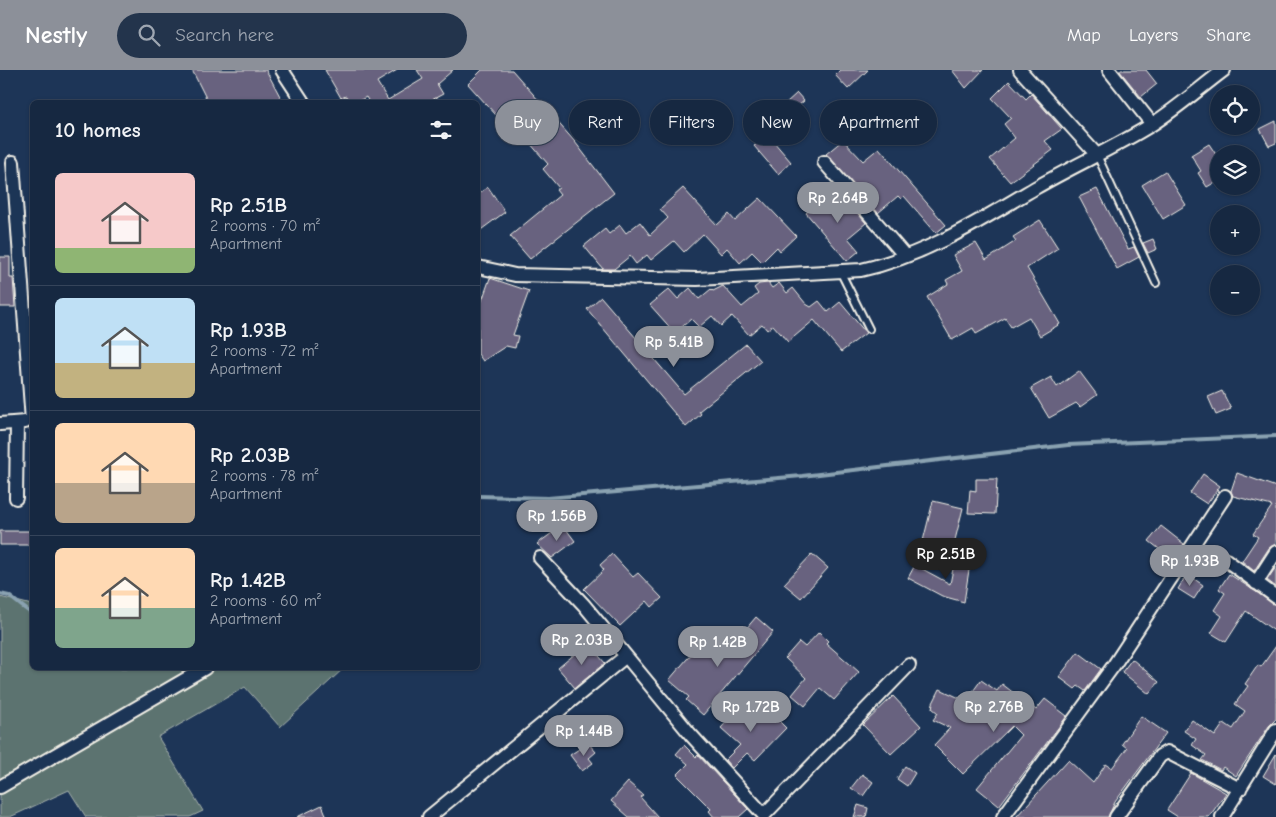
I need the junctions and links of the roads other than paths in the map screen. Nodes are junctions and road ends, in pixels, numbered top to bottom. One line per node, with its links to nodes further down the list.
1 (282, 70): 5 (street)
2 (1020, 70): 7 (street)
3 (1109, 70): 6 (street)
4 (1224, 70): 6 (street)
5 (302, 100)
6 (1152, 124): 7 (street)
7 (1097, 155): 10 (street); 13 (lane)
8 (13, 162): 15 (street)
9 (824, 162): 10 (street)
10 (905, 256): 12 (street)
11 (481, 271): 12 (street)
12 (840, 271): 14 (lane)
13 (1156, 283)
14 (869, 329)
15 (30, 394)
16 (30, 421): 17 (street)
17 (17, 423): 18 (street); 20 (street)
18 (0, 424)
19 (1225, 496): 34 (street)
20 (16, 498)
21 (1276, 552): 24 (street)
22 (540, 558): 26 (street)
23 (1226, 560): 24 (street)
24 (1256, 583): 25 (street)
25 (1276, 597)
26 (626, 656): 32 (street); 33 (street)
27 (909, 665): 32 (street)
28 (202, 670): 30 (street)
29 (1276, 730): 31 (street)
30 (0, 787)
31 (1240, 789): 35 (street); 36 (street)
32 (762, 816)
33 (429, 817)
34 (1003, 817)
35 (1116, 817)
36 (1222, 817)

